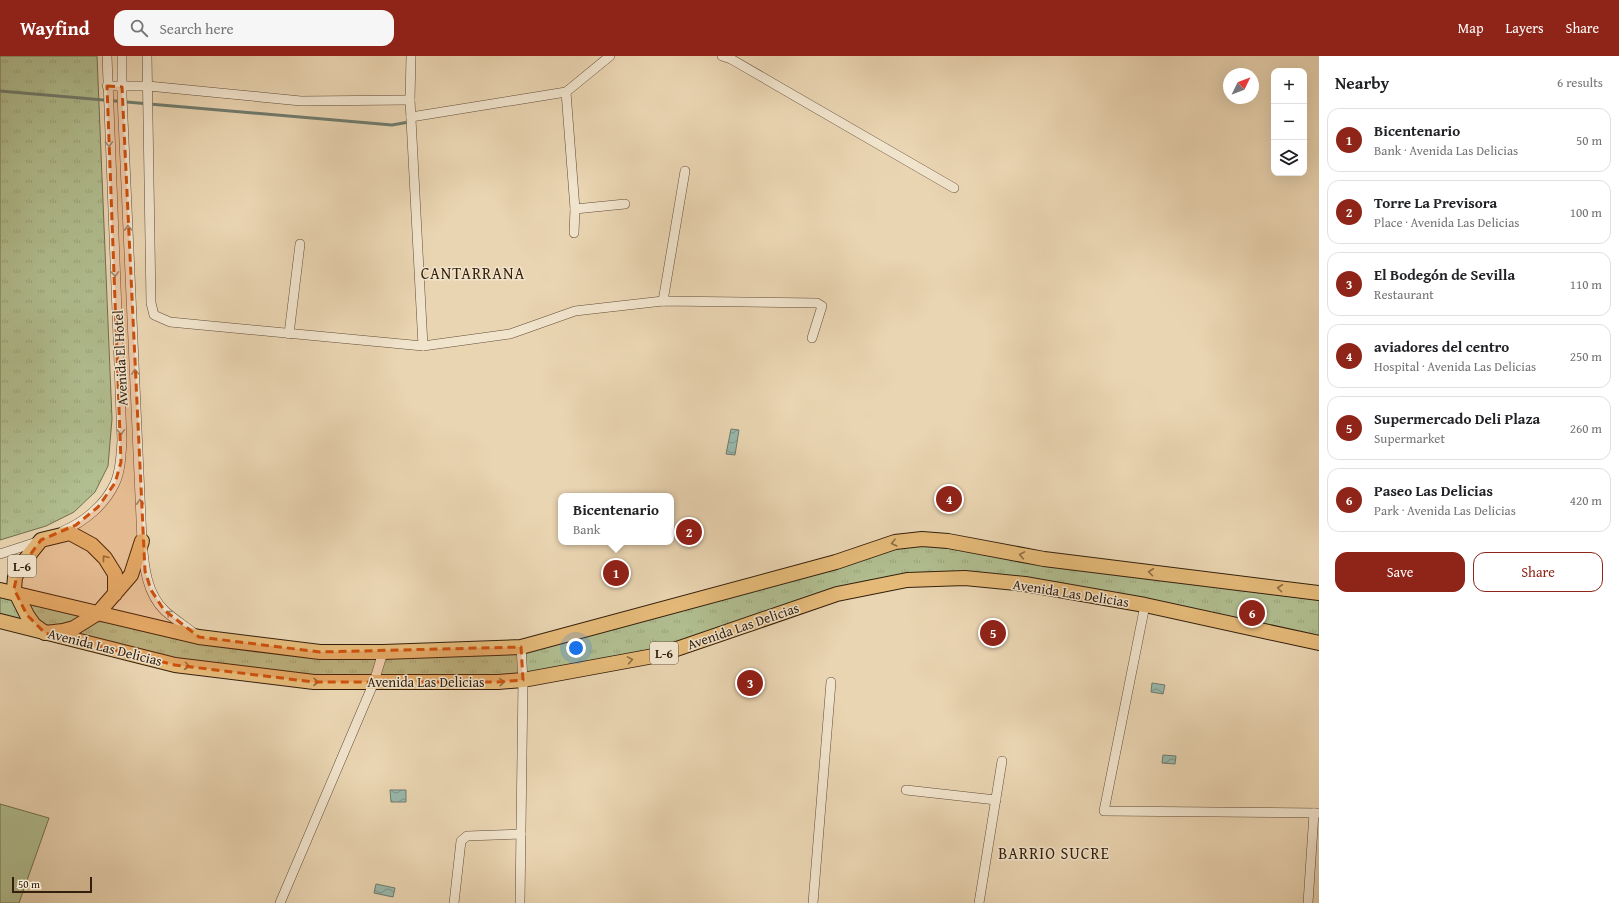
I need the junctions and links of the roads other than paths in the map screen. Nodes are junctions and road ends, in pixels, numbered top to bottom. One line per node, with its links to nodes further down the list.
1 (106, 56): 9 (street, Avenida El Hotel)
2 (122, 56): 7 (street, Avenida El Hotel)
3 (147, 56): 8 (street)
4 (411, 56): 11 (street)
5 (610, 56): 10 (street)
6 (722, 56): 14 (street)
7 (122, 86): 8 (street); 9 (street); 24 (street, Avenida El Hotel, one-way to 7)
8 (148, 86): 11 (street); 20 (street)
9 (107, 91): 23 (street, Avenida El Hotel, one-way to 23)
10 (566, 92): 12 (street); 16 (street)
11 (410, 100): 12 (street)
12 (411, 120): 22 (street)
13 (686, 171): 19 (street)
14 (954, 188)
15 (625, 204): 16 (street)
16 (575, 209): 17 (street)
17 (574, 233)
18 (300, 244): 20 (street)
19 (663, 301): 21 (street); 22 (street)
20 (289, 334): 22 (street)
21 (812, 338)
22 (423, 346)
23 (41, 540): 25 (street, L-6); 28 (main road, one-way to 23); 29 (main road, L-6)
24 (142, 541): 28 (main road); 34 (street, Avenida El Hotel, one-way to 24)
25 (0, 554)
26 (0, 590): 29 (main road, L-6)
27 (1319, 593): 36 (main road, L-6, one-way to 36)
28 (115, 594): 31 (main road)
29 (18, 595): 31 (main road, L-6); 33 (main road, L-6)
30 (1145, 605): 35 (main road, Avenida Las Delicias / L-6); 38 (main road, Avenida Las Delicias / L-6, one-way to 30); 44 (street)
31 (98, 613): 33 (main road); 34 (main road, L-6)
32 (0, 621): 33 (main road, Avenida Las Delicias / L-6)
33 (45, 632): 39 (main road, Avenida Las Delicias / L-6, one-way to 39)
34 (199, 637): 37 (main road, L-6)
35 (1319, 643)
36 (521, 647): 37 (main road, L-6); 38 (street)
37 (383, 652): 39 (street)
38 (523, 680): 39 (main road, Avenida Las Delicias / L-6, one-way to 38); 45 (street)
39 (374, 682): 46 (street)
40 (831, 682): 49 (street)
41 (1002, 761): 43 (street)
42 (906, 790): 43 (street)
43 (996, 800): 50 (street)
44 (1316, 813): 51 (street)
45 (521, 834): 47 (street); 48 (street)
46 (280, 903)
47 (454, 903)
48 (520, 903)
49 (813, 903)
50 (979, 903)
51 (1308, 903)

